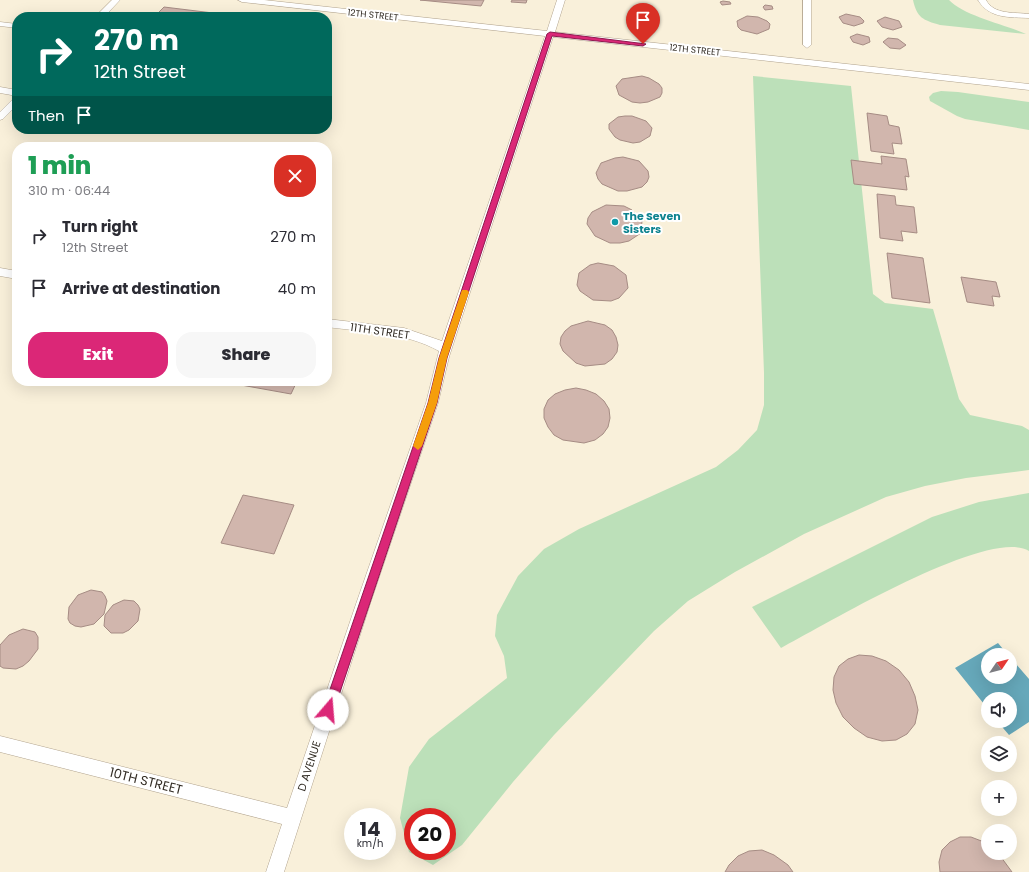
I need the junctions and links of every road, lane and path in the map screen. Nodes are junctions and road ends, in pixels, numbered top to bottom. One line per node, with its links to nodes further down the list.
1 (116, 0): 6 (lane)
2 (242, 0): 10 (lane, 12TH STREET)
3 (561, 0): 10 (lane, D AVENUE)
4 (807, 0): 11 (lane)
5 (982, 0): 7 (lane)
6 (104, 12)
7 (1029, 16)
8 (0, 24): 9 (lane)
9 (12, 25)
10 (550, 34): 12 (lane, 12TH STREET); 20 (lane, D AVENUE)
11 (807, 45)
12 (1029, 87)
13 (0, 90): 14 (lane)
14 (12, 92)
15 (12, 105): 16 (lane)
16 (0, 117)
17 (0, 272): 18 (lane)
18 (12, 274)
19 (332, 324): 20 (lane, 11TH STREET)
20 (446, 349): 22 (lane, D AVENUE)
21 (0, 744): 22 (lane, 10TH STREET)
22 (292, 818): 23 (lane, D AVENUE)
23 (275, 872)

